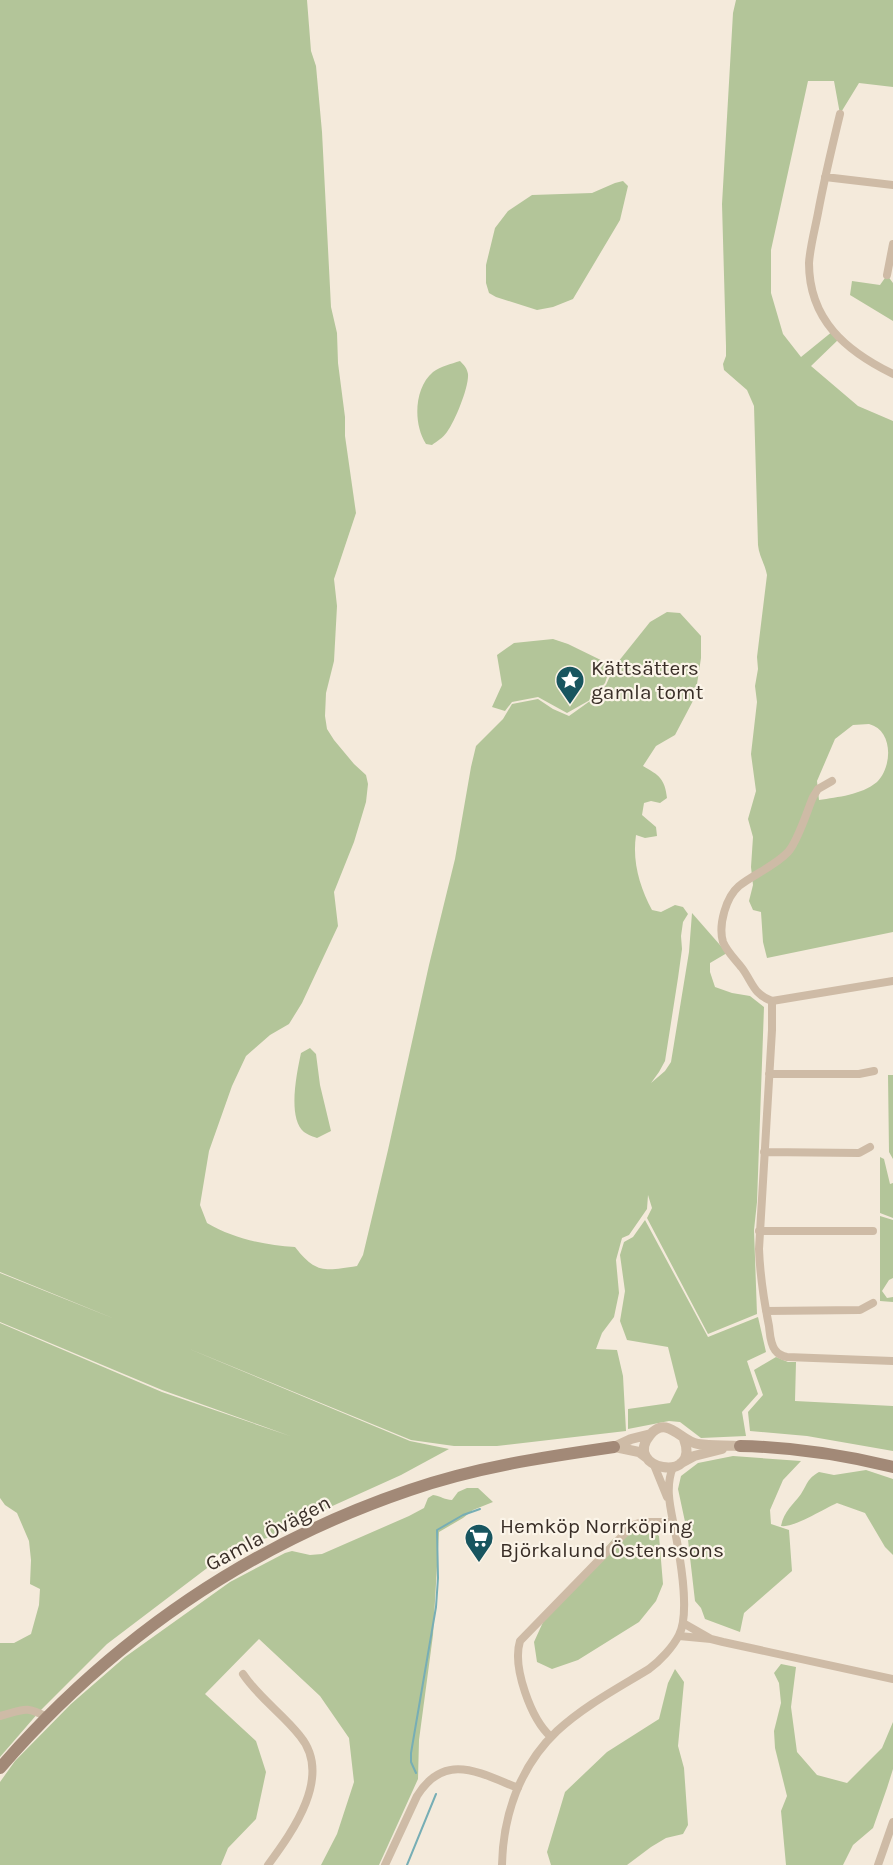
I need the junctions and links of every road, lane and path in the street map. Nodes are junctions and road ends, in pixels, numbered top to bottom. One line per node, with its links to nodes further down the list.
1 (840, 114): 2 (street)
2 (825, 177): 3 (street); 6 (street)
3 (893, 185)
4 (893, 244): 5 (street)
5 (887, 276)
6 (893, 374)
7 (832, 781): 9 (street)
8 (893, 981): 9 (street)
9 (772, 1001): 11 (street)
10 (874, 1071): 11 (street)
11 (769, 1074): 13 (street)
12 (870, 1147): 13 (street)
13 (764, 1152): 14 (street)
14 (759, 1231): 15 (street); 17 (street)
15 (873, 1231)
16 (873, 1303): 17 (street)
17 (766, 1311): 18 (street)
18 (893, 1361)
19 (651, 1434): 20 (street, Gamla Övägen); 22 (street, Gamla Övägen); 23 (street)
20 (684, 1439): 21 (street, Gamla Övägen); 24 (street)
21 (740, 1446): 24 (street, Gamla Övägen); 25 (main road, Gamla Övägen)
22 (615, 1448): 23 (street, Gamla Övägen); 34 (main road, Gamla Övägen)
23 (651, 1462): 24 (street, Gamla Övägen); 26 (street)
24 (677, 1466): 26 (street)
25 (893, 1467)
26 (669, 1500): 27 (street)
27 (674, 1522): 28 (street); 35 (street)
28 (683, 1623): 29 (street); 30 (street)
29 (679, 1636): 30 (street); 35 (street)
30 (711, 1638): 32 (street)
31 (243, 1674): 39 (street)
32 (893, 1679)
33 (0, 1716): 34 (street)
34 (47, 1717): 36 (main road, Gamla Övägen)
35 (551, 1737): 37 (street)
36 (0, 1768)
37 (518, 1788): 40 (street); 41 (street)
38 (893, 1822): 42 (street)
39 (268, 1865)
40 (385, 1865)
41 (502, 1865)
42 (878, 1865)

